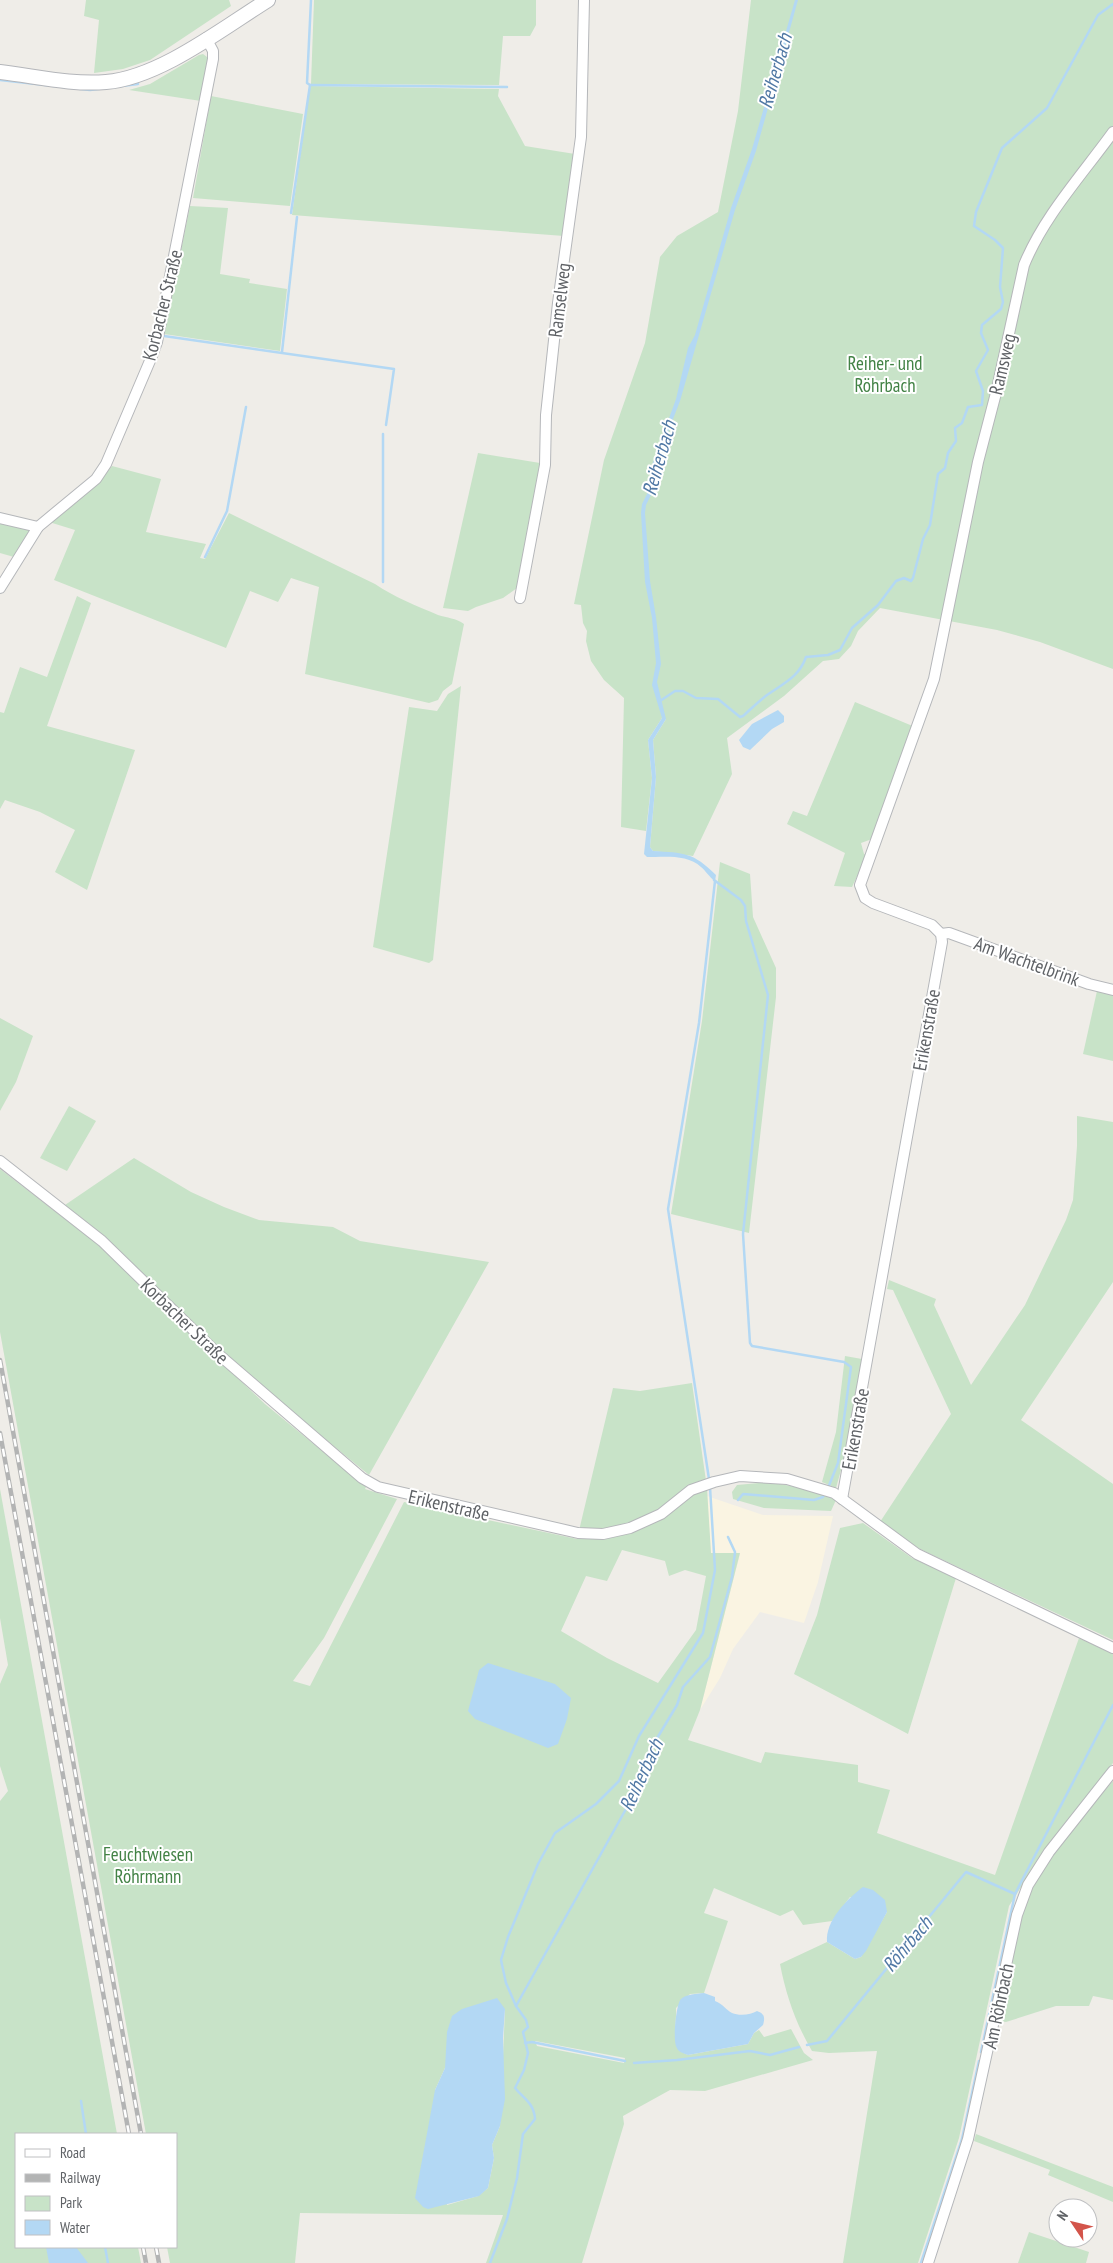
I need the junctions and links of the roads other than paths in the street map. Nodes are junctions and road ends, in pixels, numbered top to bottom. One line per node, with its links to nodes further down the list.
1 (268, 0): 3 (main road)
2 (584, 0): 10 (street, Ramselweg)
3 (251, 5): 4 (main road)
4 (206, 38): 5 (main road); 8 (street, Korbacher Straße)
5 (0, 72)
6 (1113, 132): 11 (street, Ramsweg)
7 (0, 518): 8 (street)
8 (38, 528): 9 (street, Korbacher Straße)
9 (0, 588)
10 (520, 598)
11 (941, 934): 12 (street, Am Wachtelbrink); 15 (street, Erikenstraße)
12 (1113, 990)
13 (0, 1161): 14 (street, Korbacher Straße)
14 (368, 1483): 15 (street, Erikenstraße)
15 (838, 1496): 16 (street, Erikenstraße)
16 (1113, 1648)
17 (1113, 1771): 18 (street, Am Röhrbach)
18 (928, 2263)

